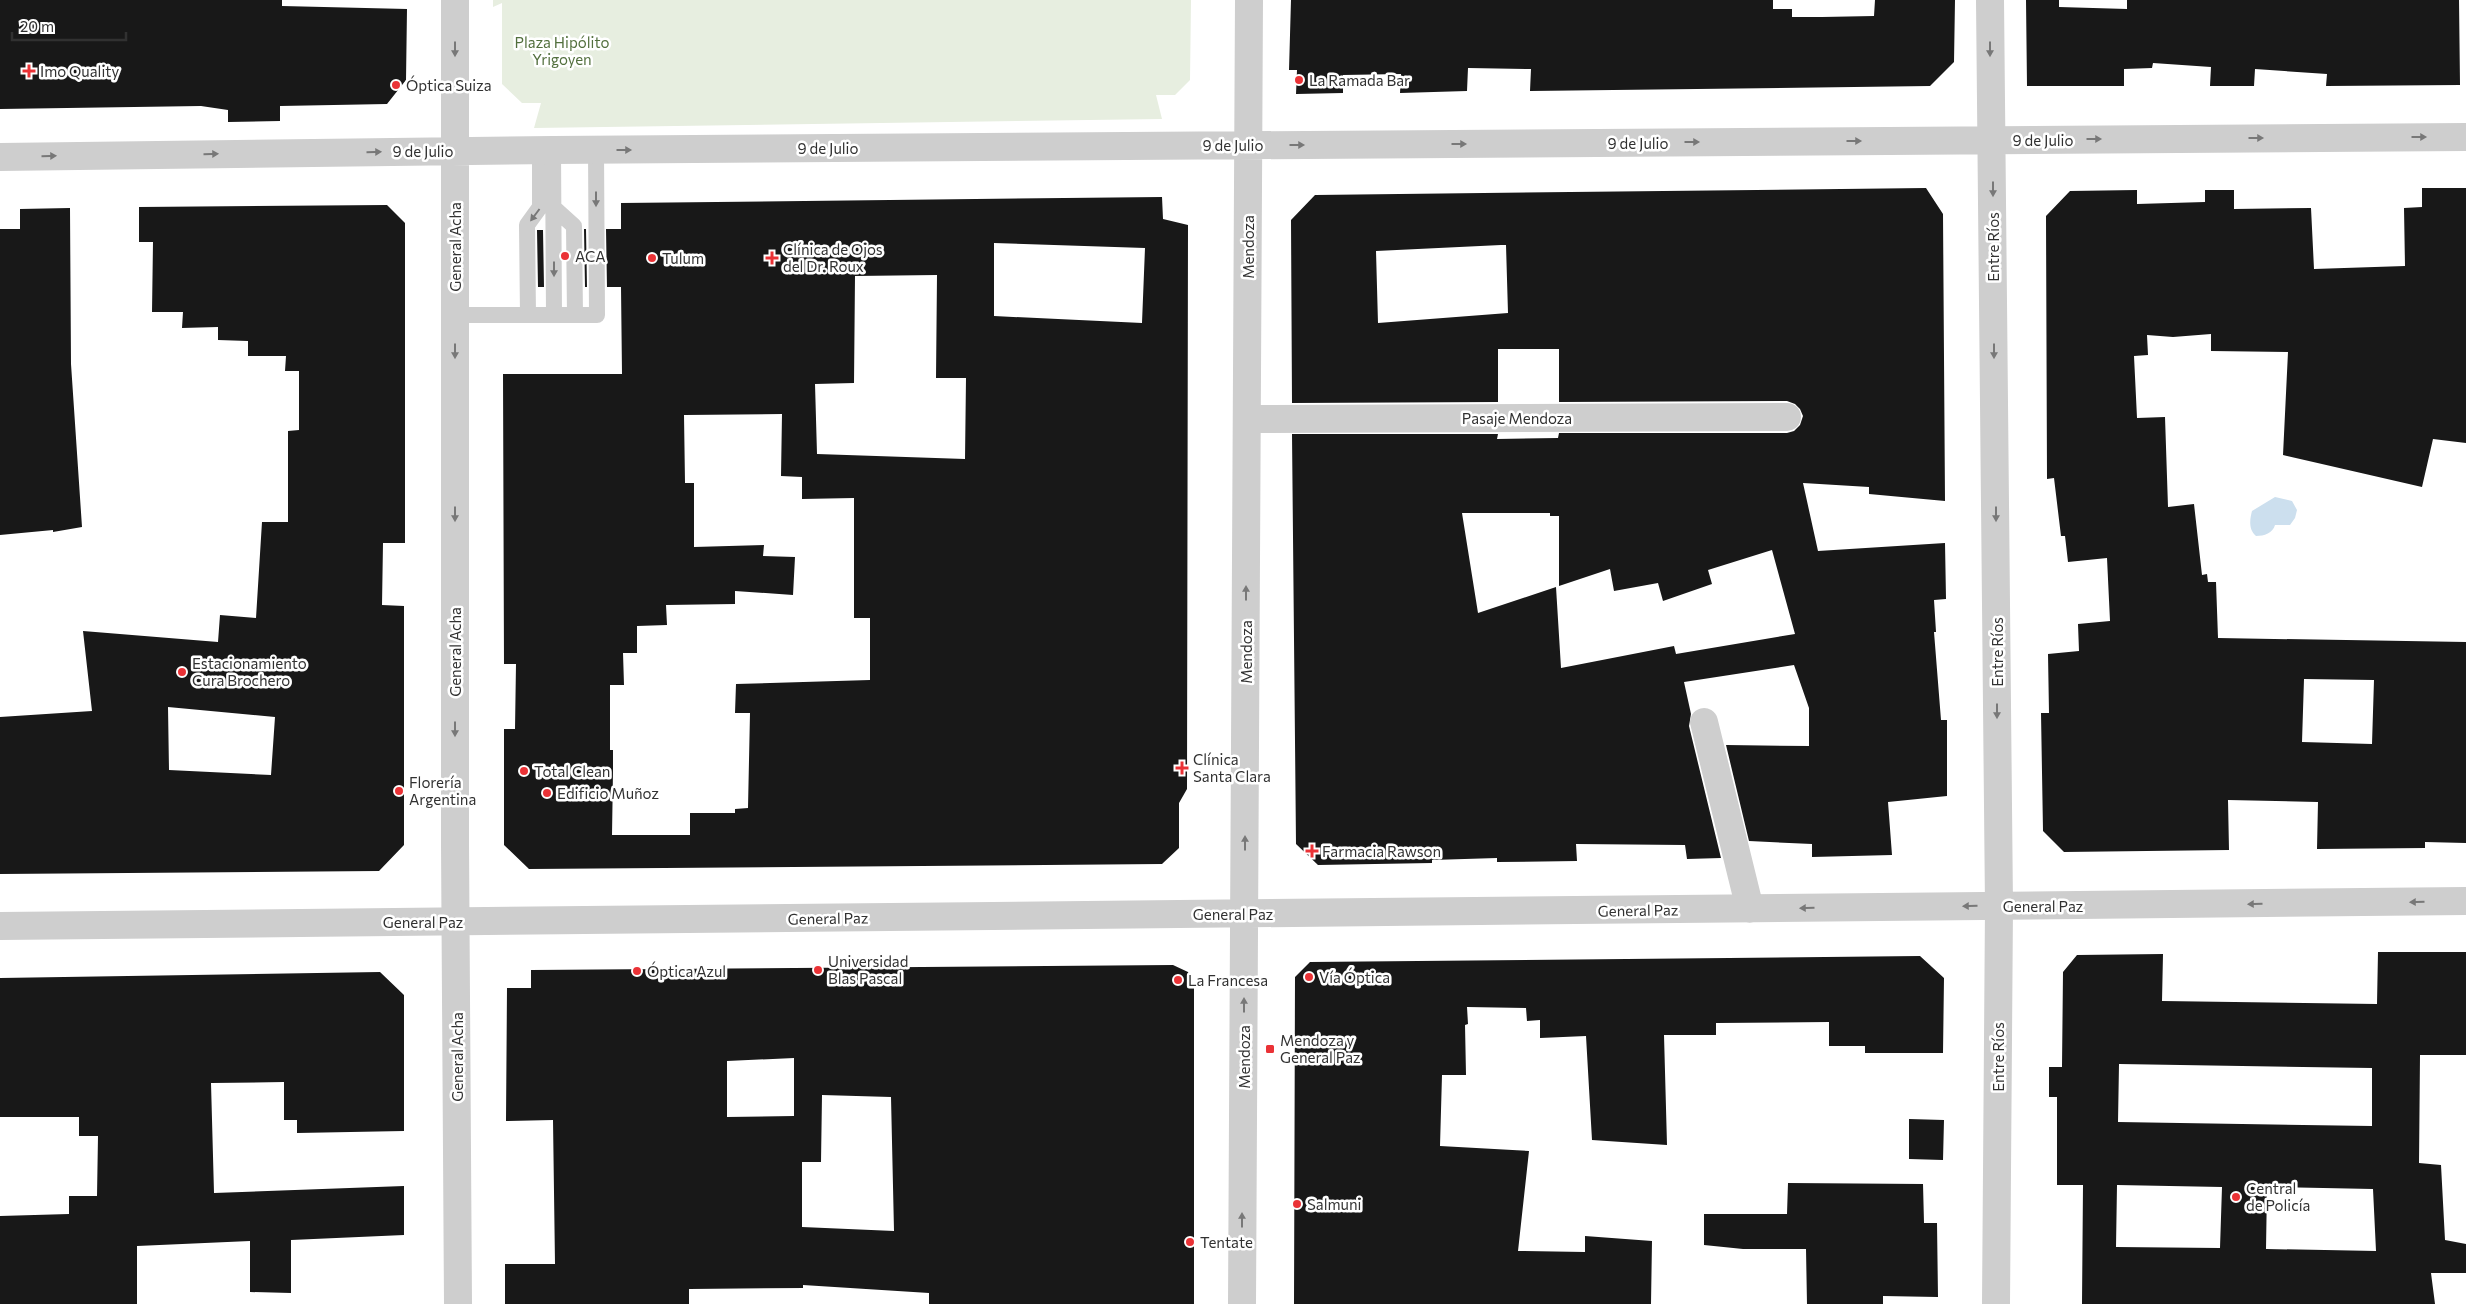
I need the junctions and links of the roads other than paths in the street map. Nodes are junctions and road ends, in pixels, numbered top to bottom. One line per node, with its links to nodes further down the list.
1 (455, 0): 9 (street, General Acha, one-way to 9)
2 (1249, 0): 6 (street, Mendoza)
3 (1990, 0): 5 (street, Entre Ríos, one-way to 5)
4 (2466, 137): 5 (street, 9 de Julio, one-way to 4)
5 (1992, 140): 6 (street, 9 de Julio, one-way to 5); 20 (street, Entre Ríos, one-way to 20)
6 (1248, 145): 8 (street, 9 de Julio, one-way to 6); 17 (street, Mendoza)
7 (547, 150): 8 (street, 9 de Julio); 9 (street, 9 de Julio); 11 (lane); 13 (lane, one-way to 13)
8 (596, 150): 15 (lane, one-way to 15)
9 (455, 151): 10 (street, 9 de Julio, one-way to 9); 12 (street, General Acha)
10 (0, 157)
11 (553, 207): 14 (lane, one-way to 14); 15 (lane)
12 (455, 315): 13 (lane); 23 (street, General Acha, one-way to 23)
13 (528, 315): 14 (lane)
14 (554, 315): 15 (lane)
15 (575, 315)
16 (1787, 417): 17 (street, Pasaje Mendoza)
17 (1247, 420): 22 (street, Mendoza, one-way to 17)
18 (1704, 722): 21 (street)
19 (2466, 901): 20 (street, General Paz, one-way to 20)
20 (1999, 906): 21 (street, General Paz, one-way to 21); 27 (street, Entre Ríos)
21 (1750, 909): 22 (street, General Paz)
22 (1244, 914): 23 (street, General Paz); 26 (street, Mendoza, one-way to 22)
23 (456, 922): 24 (street, General Paz); 25 (street, General Acha)
24 (0, 926)
25 (458, 1304)
26 (1242, 1304)
27 (1996, 1304)

